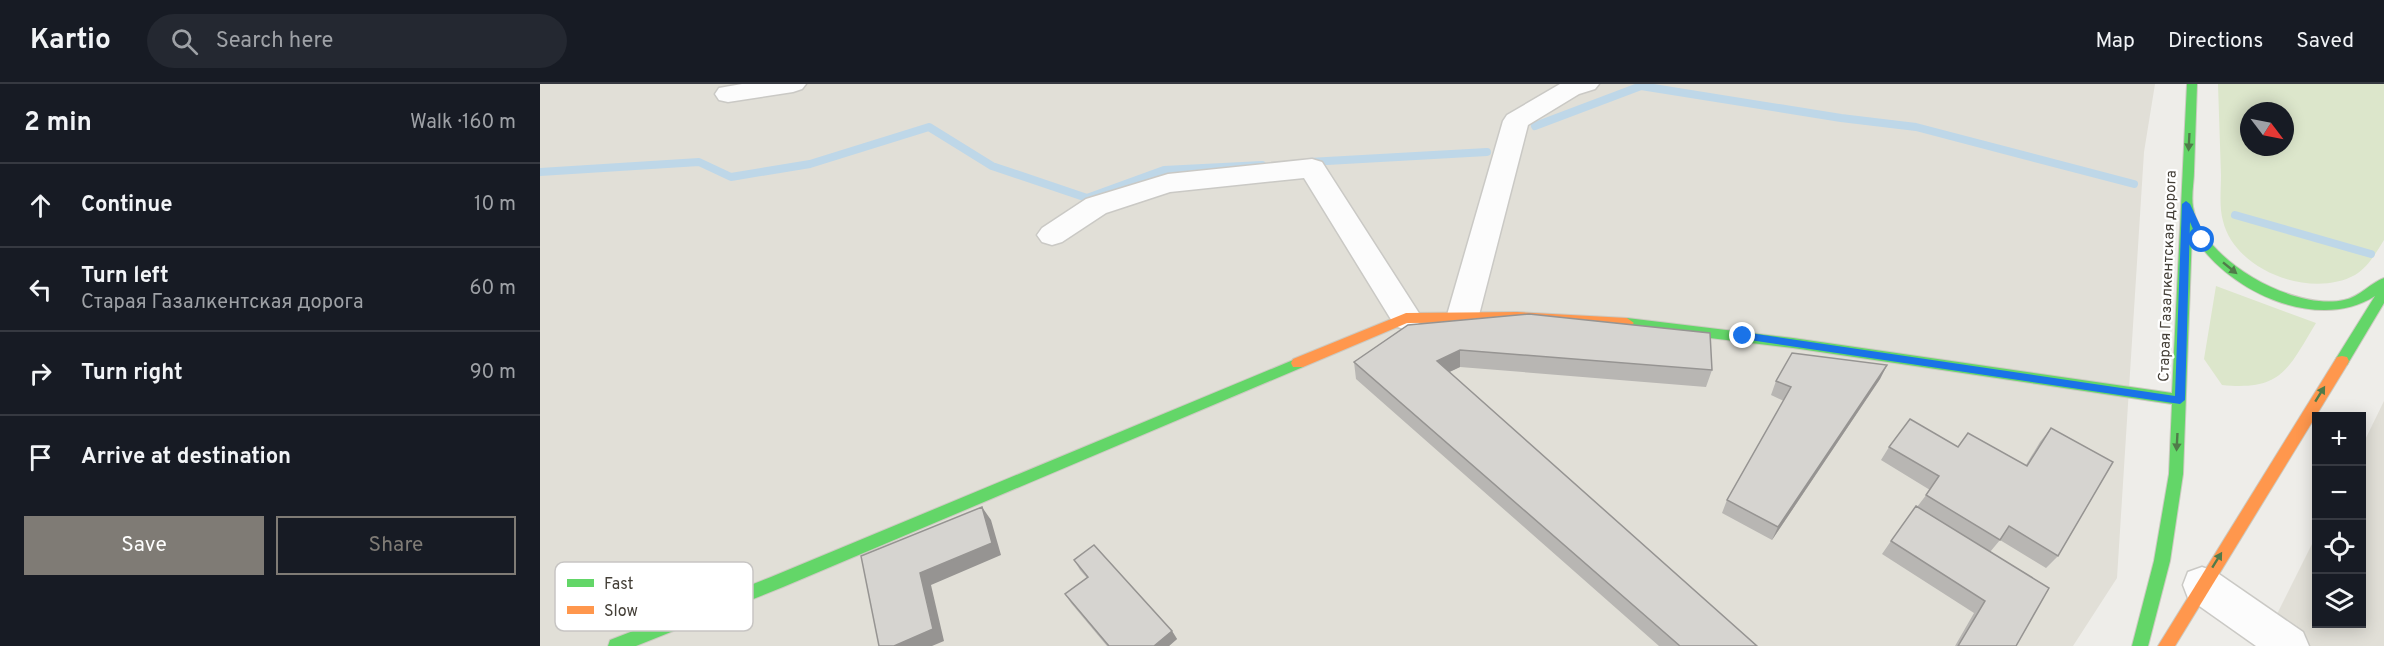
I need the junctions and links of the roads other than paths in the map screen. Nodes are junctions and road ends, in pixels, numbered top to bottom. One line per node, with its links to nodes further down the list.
1 (793, 84): 4 (street)
2 (1586, 84): 9 (street)
3 (2192, 84): 5 (main road, Старая Газалкентская дорога, one-way to 5)
4 (728, 94)
5 (2186, 204): 7 (main road, one-way to 7); 11 (main road, Старая Газалкентская дорога)
6 (1052, 235): 10 (street)
7 (2384, 283)
8 (2384, 292): 12 (main road, one-way to 8)
9 (1463, 315): 10 (main road); 11 (main road)
10 (1406, 318): 13 (main road)
11 (2180, 400): 16 (main road, Старая Газалкентская дорога, one-way to 16)
12 (2202, 585): 17 (main road); 18 (street)
13 (753, 591)
14 (654, 631): 15 (main road)
15 (616, 646)
16 (2140, 646)
17 (2166, 646)
18 (2289, 646)

